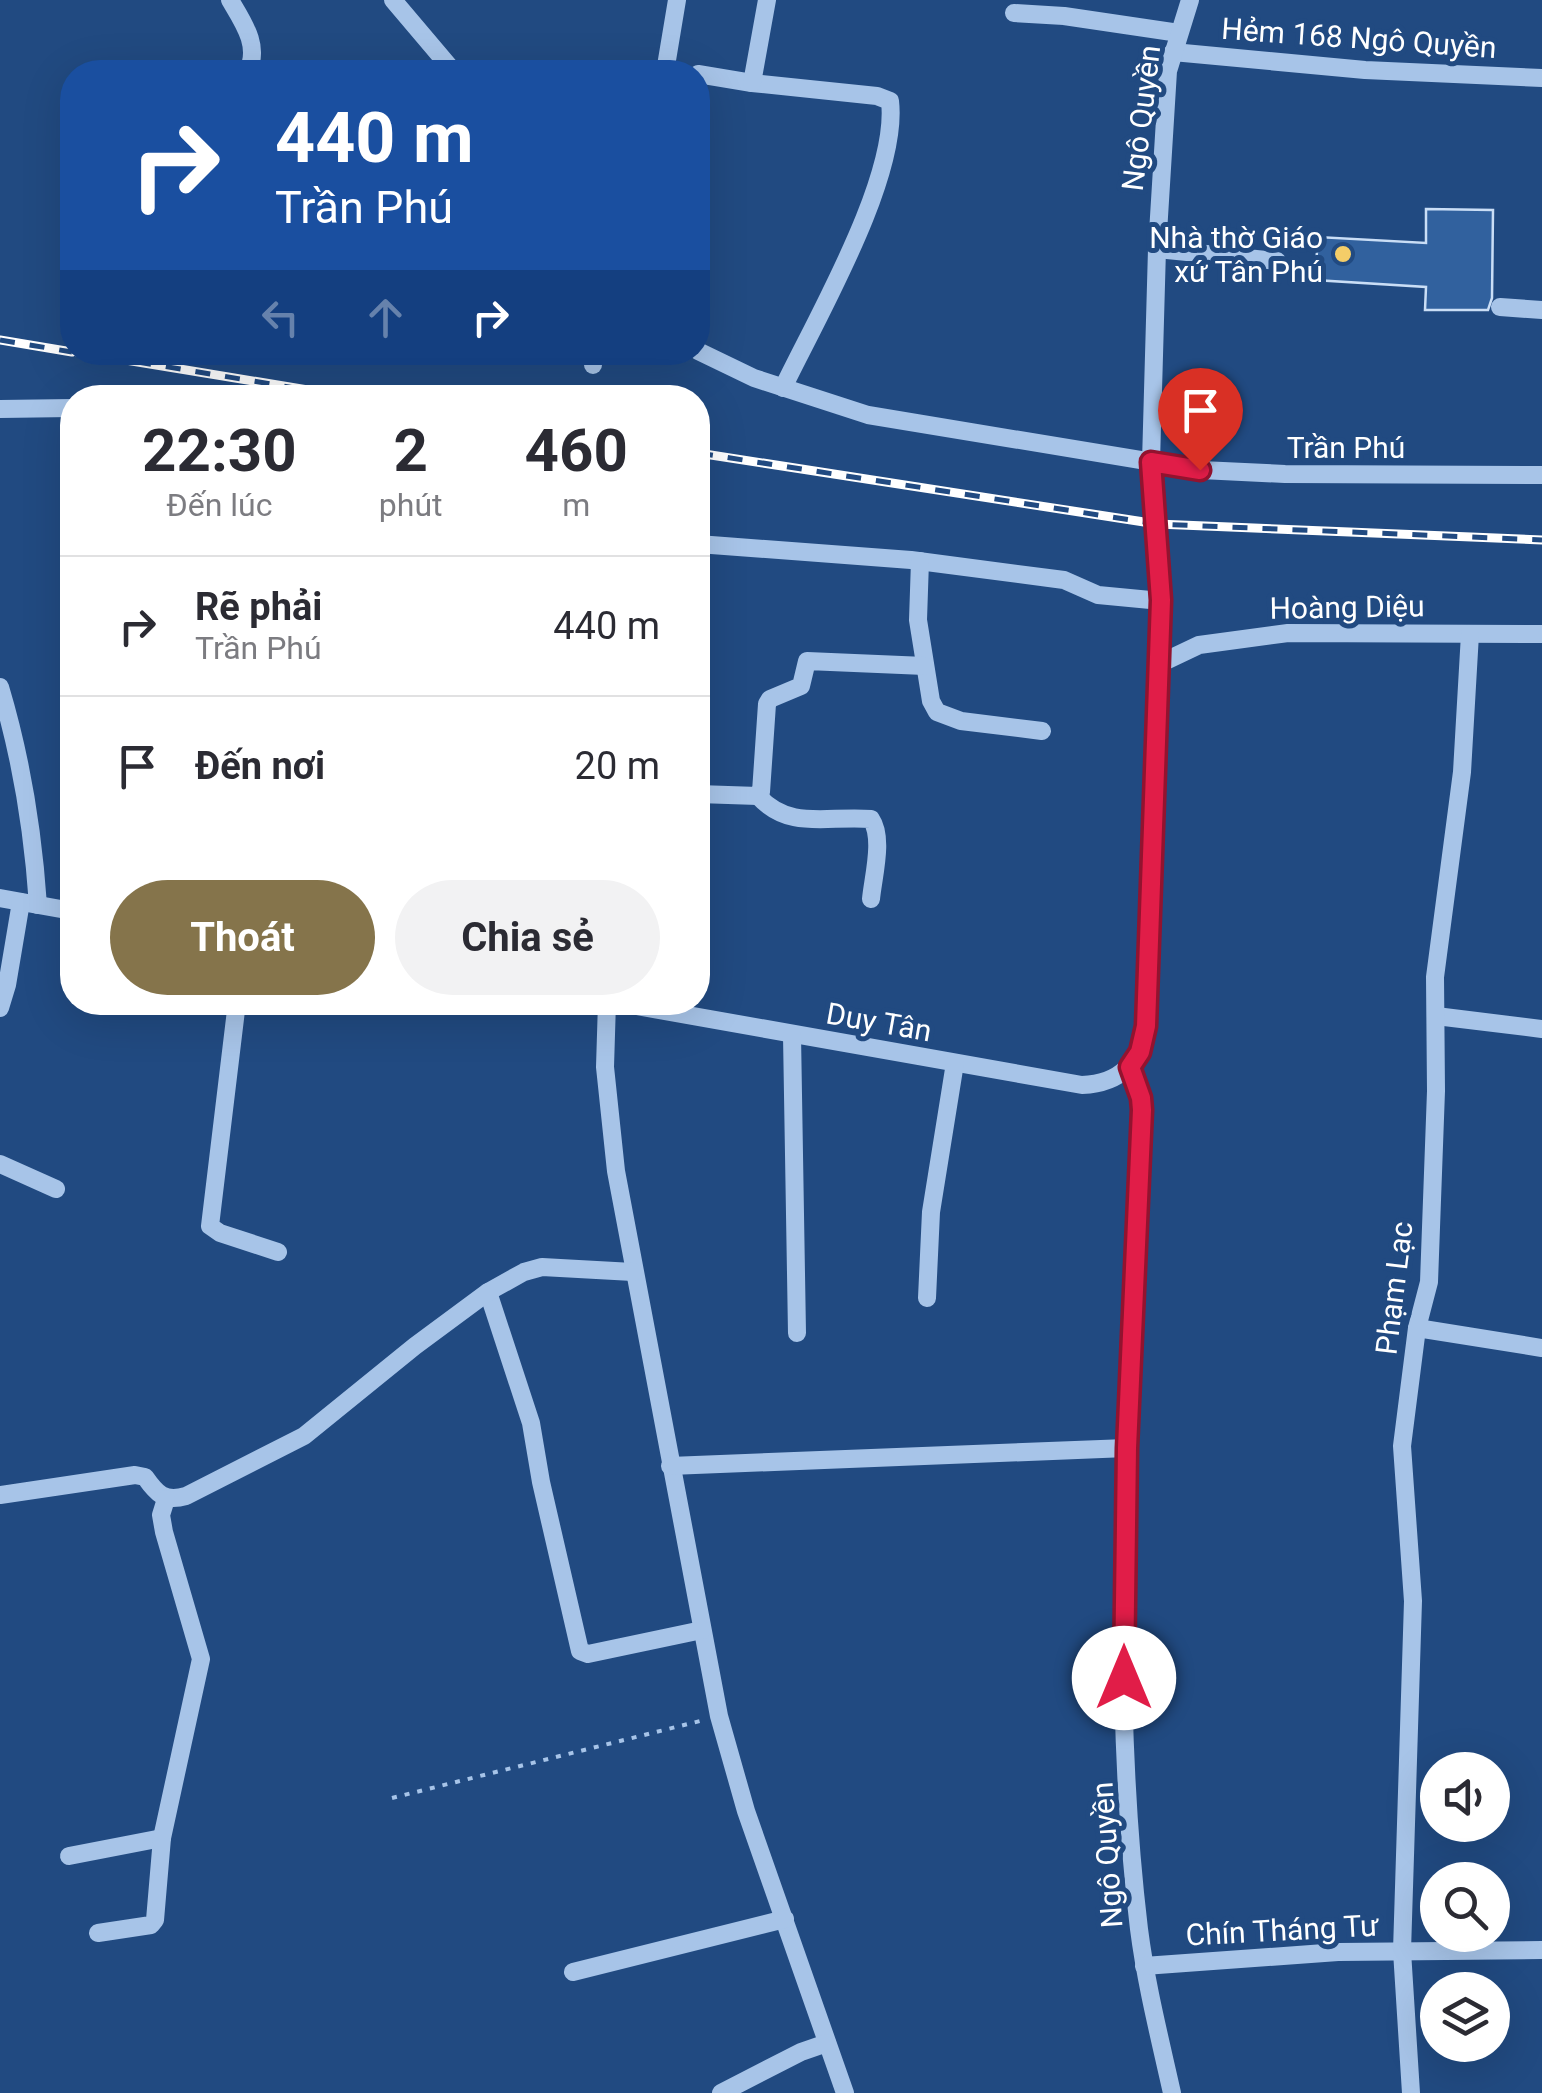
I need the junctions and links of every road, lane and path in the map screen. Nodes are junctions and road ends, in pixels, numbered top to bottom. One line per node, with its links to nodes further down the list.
1 (230, 0): 8 (street)
2 (394, 0): 9 (street)
3 (677, 0): 10 (street)
4 (767, 0): 13 (street)
5 (1190, 0): 7 (street, Ngô Quyền)
6 (1014, 13): 7 (street, Hẻm 168 Ngô Quyền)
7 (1176, 43): 12 (street, Hẻm 168 Ngô Quyền); 14 (street, Ngô Quyền)
8 (251, 60)
9 (444, 60)
10 (665, 60)
11 (710, 76): 13 (street)
12 (1542, 78)
13 (752, 83): 19 (street)
14 (1157, 249): 15 (street); 22 (street, Ngô Quyền)
15 (1277, 261)
16 (1500, 307): 17 (street)
17 (1542, 310)
18 (710, 358): 19 (street, Trần Phú)
19 (783, 388): 22 (street, Trần Phú)
20 (60, 408): 21 (street)
21 (0, 409)
22 (1151, 462): 23 (street, Trần Phú); 26 (street, Ngô Quyền)
23 (1542, 475)
24 (710, 545): 25 (street)
25 (920, 561): 26 (street); 30 (street)
26 (1161, 600): 29 (street, Ngô Quyền)
27 (1470, 634): 28 (street, Hoàng Diệu); 29 (street, Hoàng Diệu); 43 (street, Phạm Lạc)
28 (1542, 634)
29 (1159, 664): 47 (street, Ngô Quyền)
30 (926, 666): 32 (street); 34 (street)
31 (0, 686): 37 (street)
32 (1042, 731)
33 (710, 794): 34 (street)
34 (758, 796): 36 (street)
35 (0, 898): 37 (street)
36 (870, 899)
37 (29, 904): 38 (street); 39 (street)
38 (60, 909)
39 (0, 1008)
40 (234, 1015): 50 (street)
41 (609, 1015): 51 (street)
42 (699, 1015): 45 (street, Duy Tân)
43 (1436, 1016): 44 (street); 54 (street, Phạm Lạc)
44 (1542, 1029)
45 (792, 1035): 46 (street, Duy Tân); 55 (street)
46 (955, 1063): 47 (street, Duy Tân); 53 (street)
47 (1130, 1067): 57 (street, Ngô Quyền)
48 (0, 1164): 49 (street)
49 (56, 1189)
50 (278, 1252)
51 (633, 1272): 52 (street); 58 (street)
52 (488, 1292): 60 (street); 61 (street)
53 (928, 1298)
54 (1417, 1328): 56 (street); 68 (street, Phạm Lạc)
55 (798, 1333)
56 (1542, 1348)
57 (1127, 1448): 58 (street); 70 (street, Ngô Quyền)
58 (670, 1466): 61 (street)
59 (0, 1494): 60 (street)
60 (166, 1499): 64 (street)
61 (702, 1630): 62 (street)
62 (720, 1716): 63 (path); 66 (street)
63 (392, 1798)
64 (162, 1838): 65 (street); 67 (street)
65 (69, 1856)
66 (786, 1919): 71 (street); 72 (street)
67 (98, 1933)
68 (1402, 1950): 69 (street, Chín Tháng Tư); 70 (street, Chín Tháng Tư); 76 (street, Phạm Lạc)
69 (1542, 1950)
70 (1144, 1966): 75 (street, Ngô Quyền)
71 (573, 1972)
72 (827, 2043): 73 (street); 74 (street)
73 (721, 2093)
74 (845, 2093)
75 (1172, 2093)
76 (1411, 2093)

